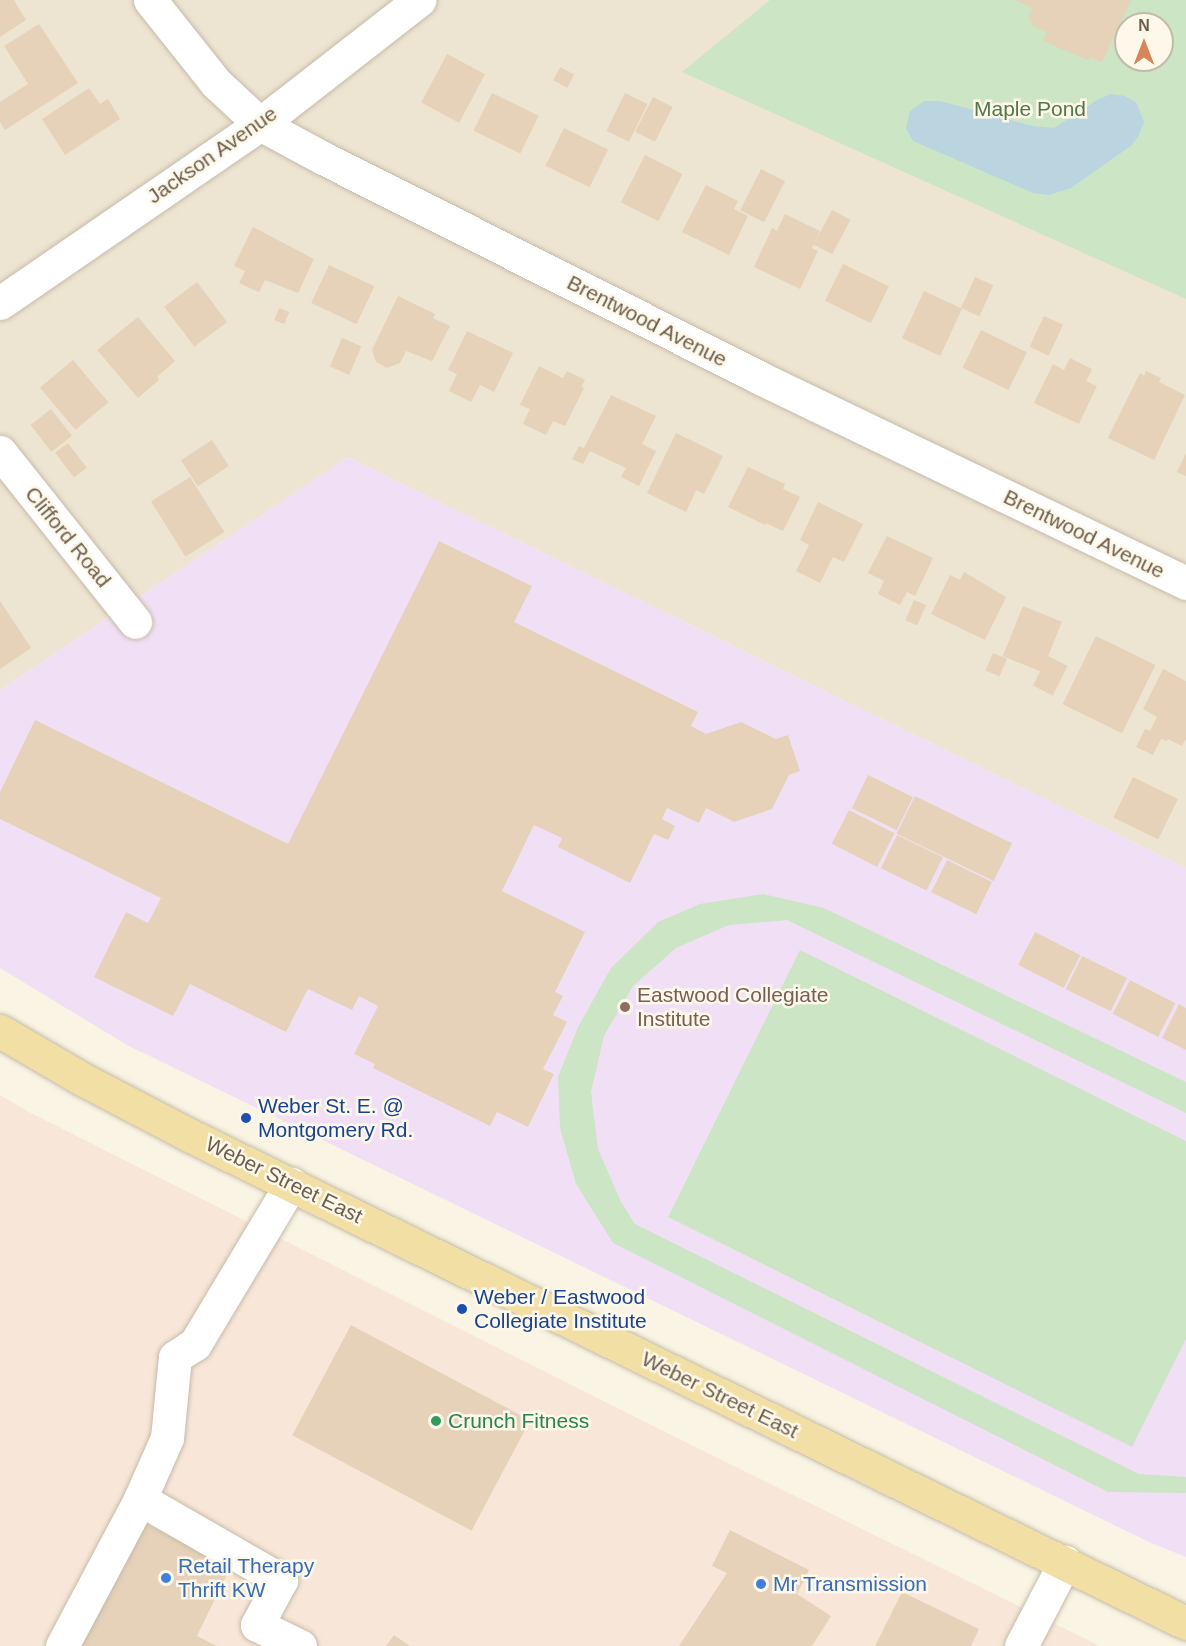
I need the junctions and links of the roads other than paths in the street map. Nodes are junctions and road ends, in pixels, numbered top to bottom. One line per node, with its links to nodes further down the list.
1 (150, 0): 3 (street, Brentwood Avenue)
2 (419, 0): 3 (street, Jackson Avenue)
3 (260, 124): 4 (street, Jackson Avenue); 6 (street, Brentwood Avenue)
4 (0, 303)
5 (0, 452): 7 (street, Clifford Road)
6 (1186, 583)
7 (135, 622)
8 (0, 1031): 9 (main road, Weber Street East)
9 (291, 1184): 10 (street); 11 (main road, Weber Street East)
10 (140, 1499): 13 (street); 14 (street)
11 (1065, 1562): 12 (main road, Weber Street East); 15 (street)
12 (1186, 1623)
13 (62, 1646)
14 (300, 1646)
15 (1021, 1646)

